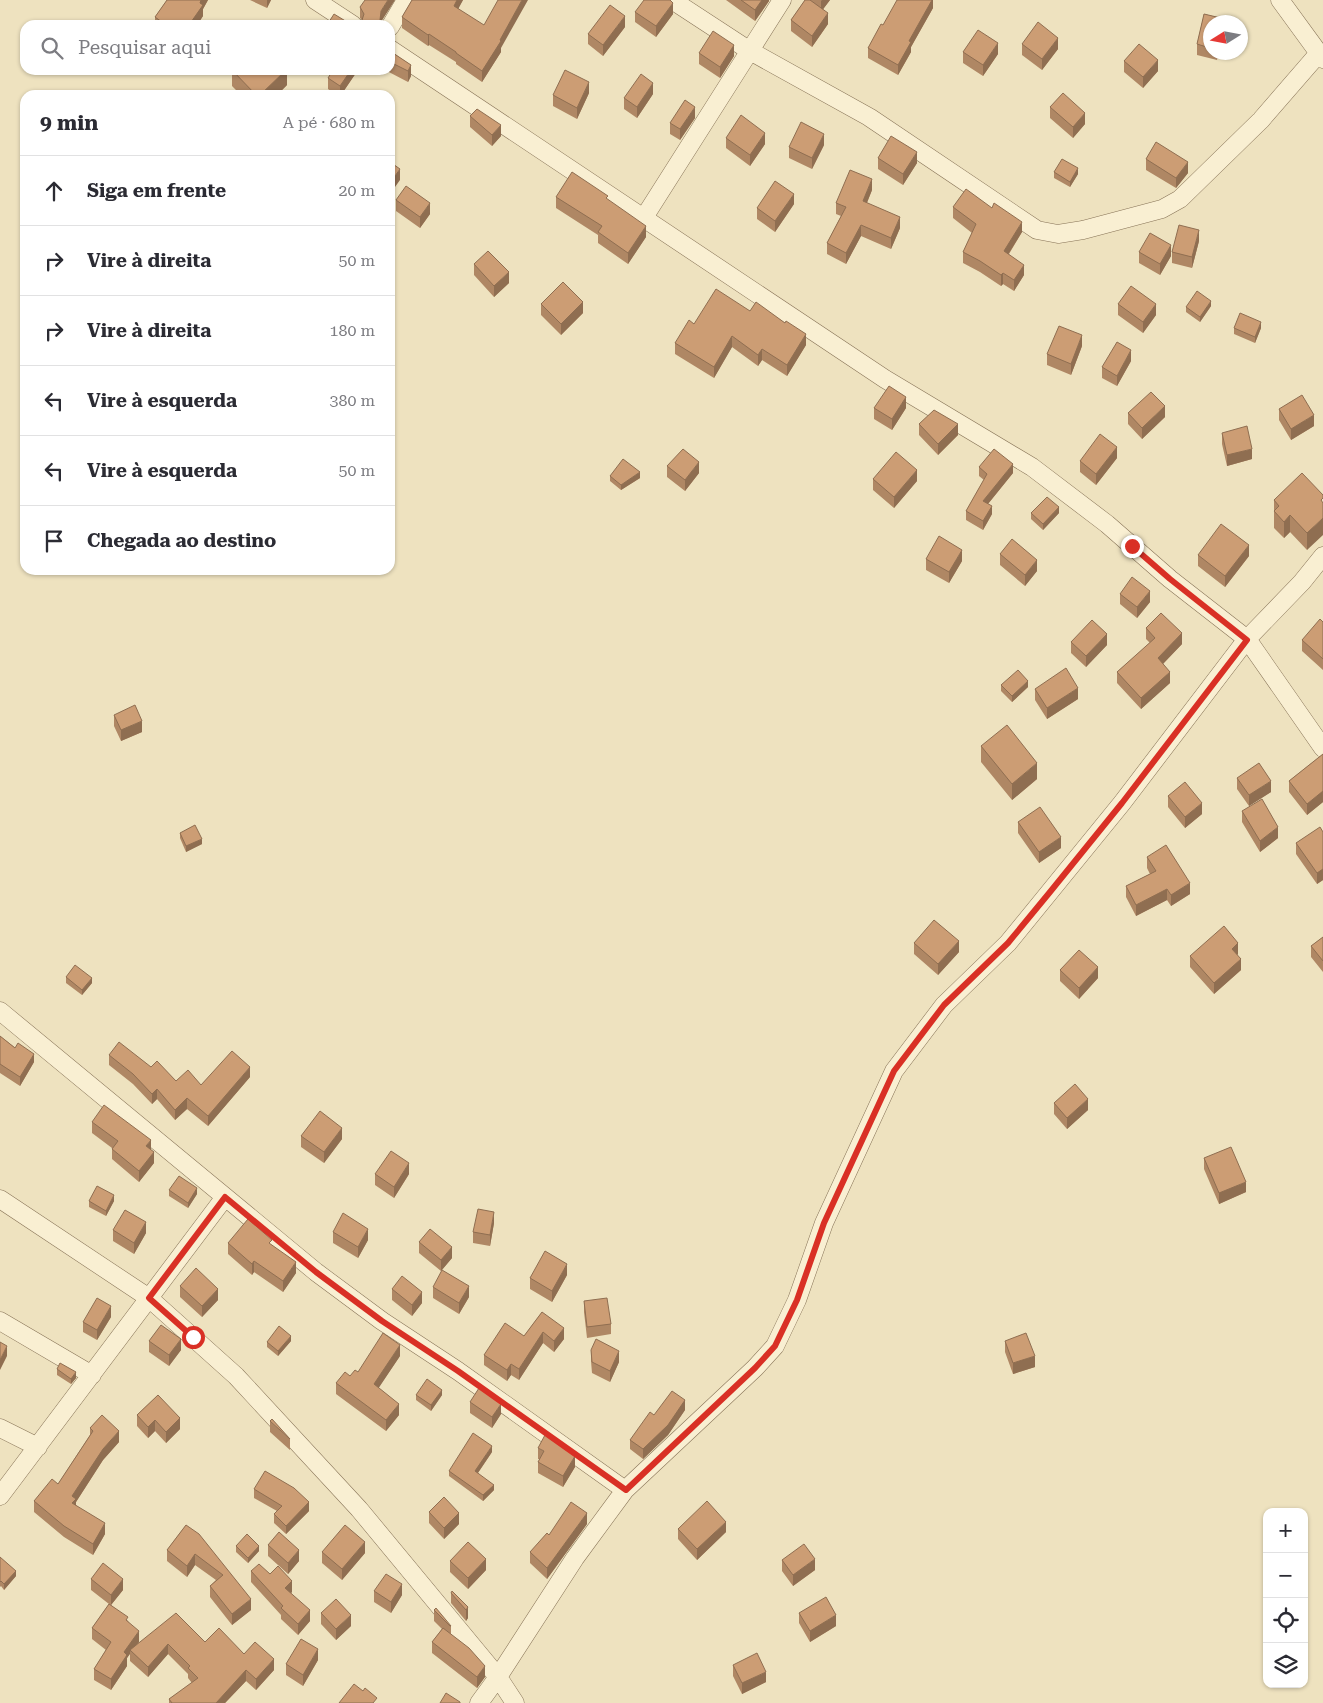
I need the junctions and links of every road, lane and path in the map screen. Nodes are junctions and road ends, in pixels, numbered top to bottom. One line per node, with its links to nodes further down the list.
1 (315, 0): 6 (street)
2 (406, 0): 7 (street)
3 (672, 0): 8 (street)
4 (782, 0): 8 (street)
5 (1280, 0): 10 (street)
6 (345, 20)
7 (394, 20)
8 (750, 51): 10 (street); 11 (street)
9 (395, 52): 11 (street)
10 (1321, 56)
11 (643, 219): 13 (street)
12 (1323, 556): 13 (street)
13 (1247, 640): 14 (street); 23 (street)
14 (1323, 748)
15 (0, 1011): 16 (street)
16 (225, 1197): 18 (street); 23 (street)
17 (0, 1199): 18 (street)
18 (149, 1298): 20 (street); 25 (street)
19 (0, 1321): 20 (street)
20 (92, 1375): 22 (street)
21 (0, 1428): 22 (street)
22 (38, 1447): 24 (street)
23 (626, 1490): 25 (street)
24 (0, 1496)
25 (498, 1677): 26 (street); 27 (street)
26 (479, 1703)
27 (515, 1703)

